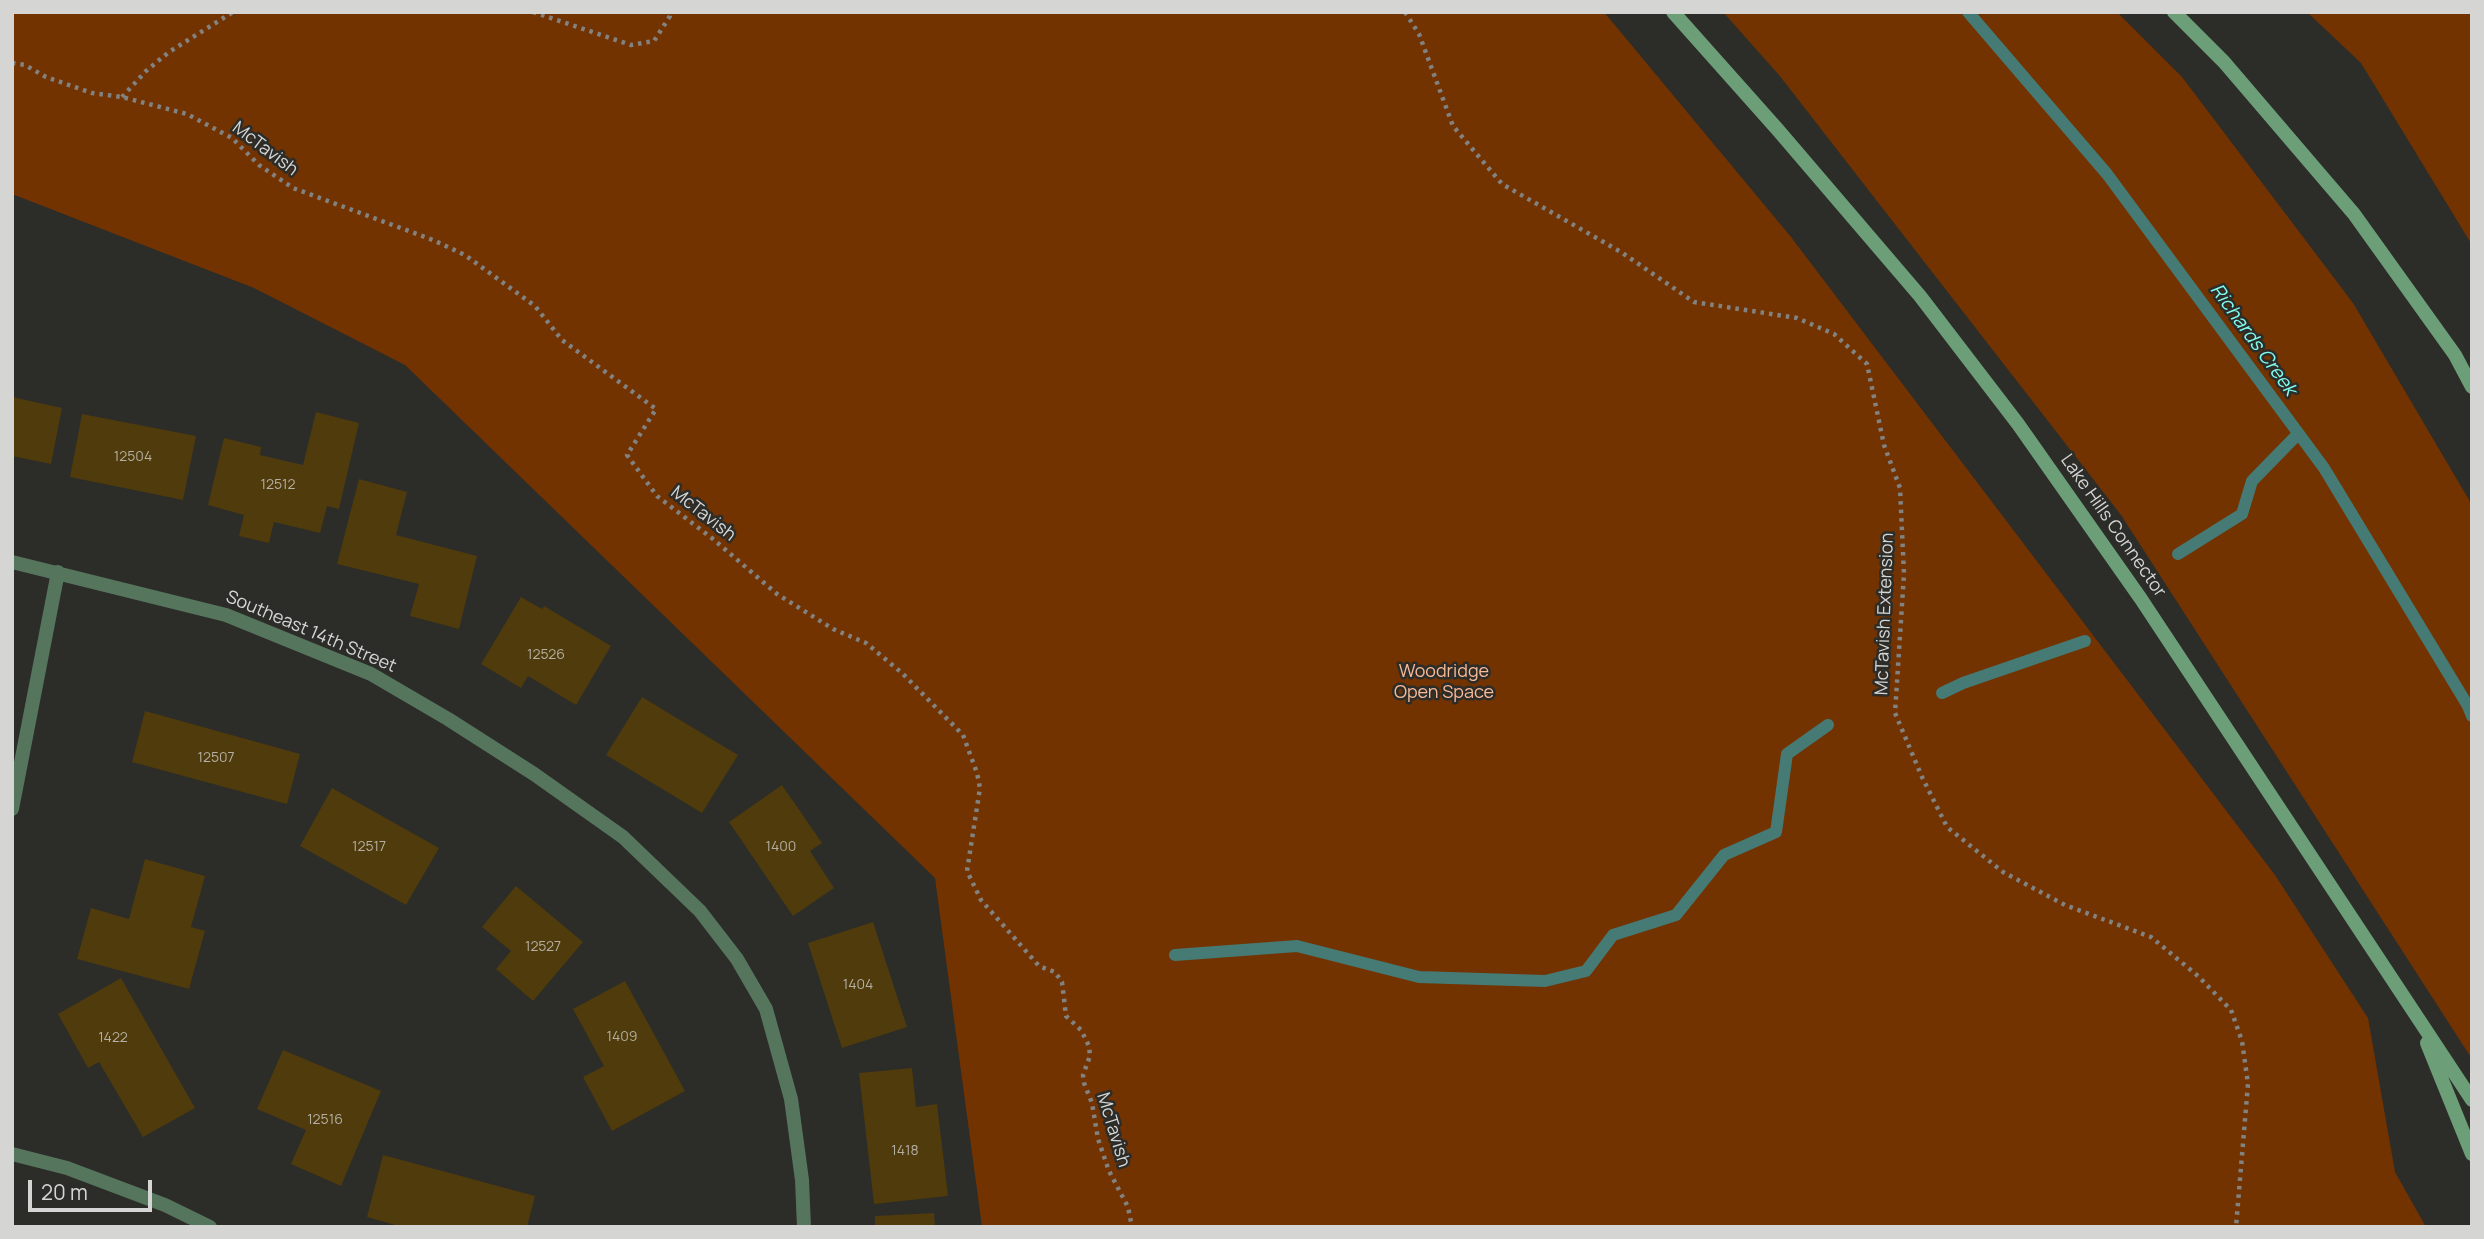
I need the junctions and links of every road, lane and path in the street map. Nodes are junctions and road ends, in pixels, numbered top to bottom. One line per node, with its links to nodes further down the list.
1 (233, 12): 8 (path)
2 (533, 12): 3 (path)
3 (669, 12)
4 (1405, 12): 20 (path, McTavish Extension)
5 (1672, 12): 13 (main road, Lake Hills Connector)
6 (2174, 12): 9 (main road)
7 (12, 63): 8 (path, McTavish)
8 (122, 97): 19 (path, McTavish)
9 (2472, 387)
10 (12, 562): 11 (street, Southeast 14th Street)
11 (58, 572): 12 (street); 18 (street, Southeast 14th Street)
12 (12, 809)
13 (2415, 1013): 14 (main road, Lake Hills Connector); 16 (main road)
14 (2472, 1100)
15 (12, 1154): 17 (street)
16 (2472, 1154)
17 (209, 1227)
18 (804, 1227)
19 (1132, 1227)
20 (2236, 1227)

